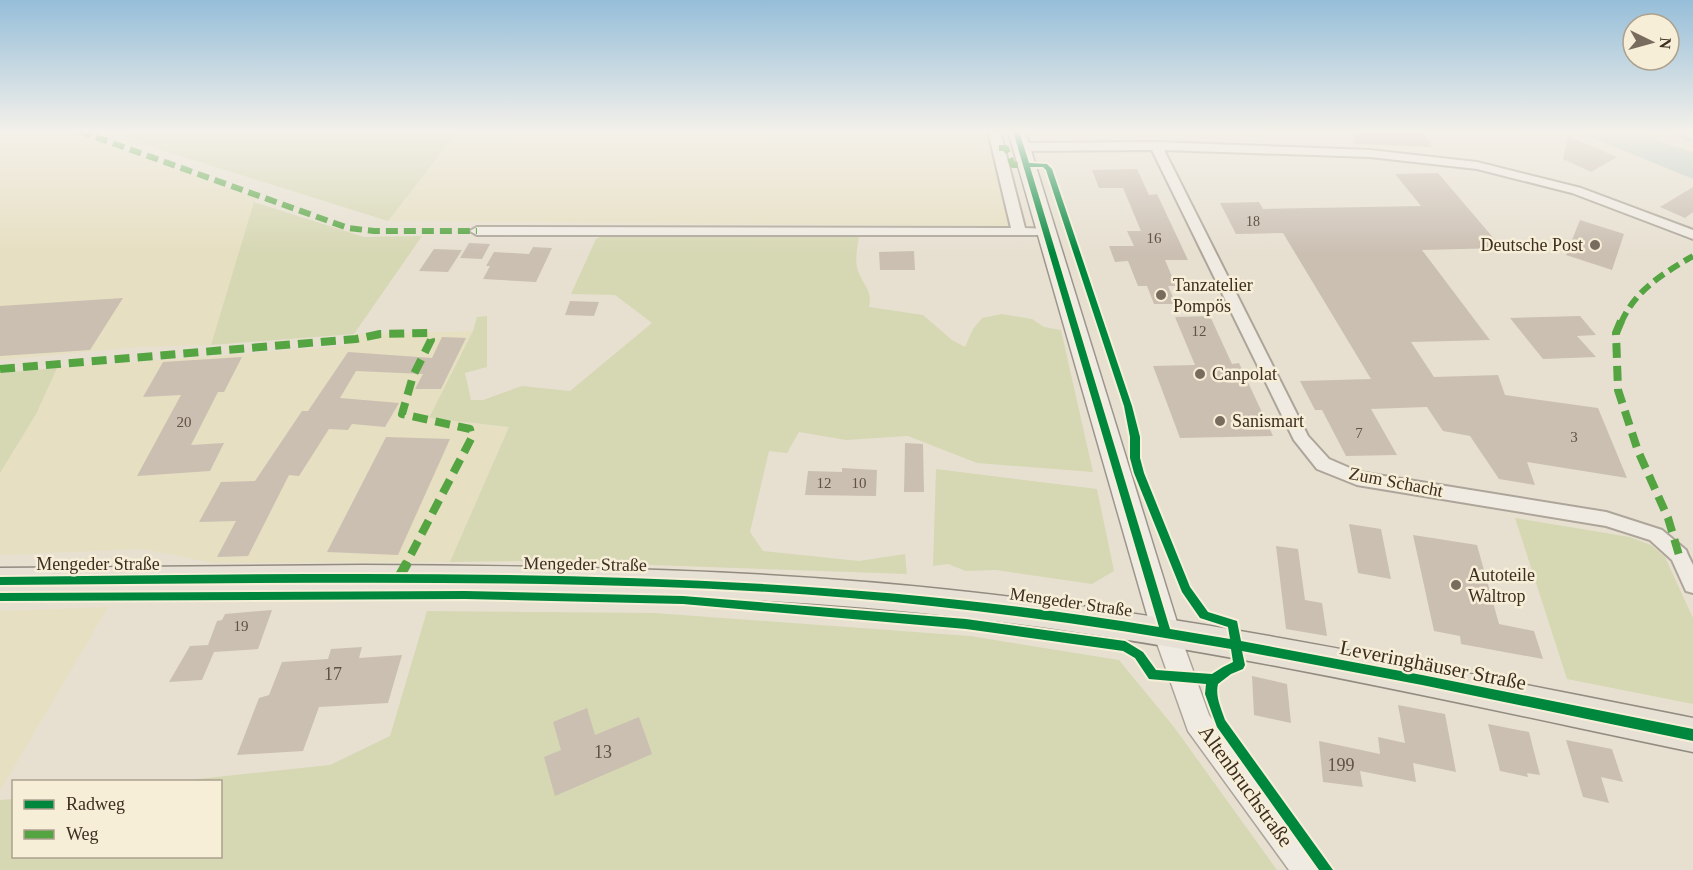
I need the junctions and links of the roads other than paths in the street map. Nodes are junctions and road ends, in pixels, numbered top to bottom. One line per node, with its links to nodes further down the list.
1 (1004, 172): 6 (street)
2 (1028, 172): 7 (main road)
3 (1169, 172): 10 (street, Zum Schacht)
4 (1507, 172): 8 (street)
5 (477, 231): 6 (street)
6 (1019, 232): 7 (street)
7 (1046, 232): 11 (main road)
8 (1693, 235)
9 (0, 581): 11 (main road, Mengeder Straße)
10 (1693, 585)
11 (1166, 632): 12 (main road, Leveringhäuser Straße); 13 (street, Altenbruchstraße)
12 (1693, 735)
13 (1307, 870)

